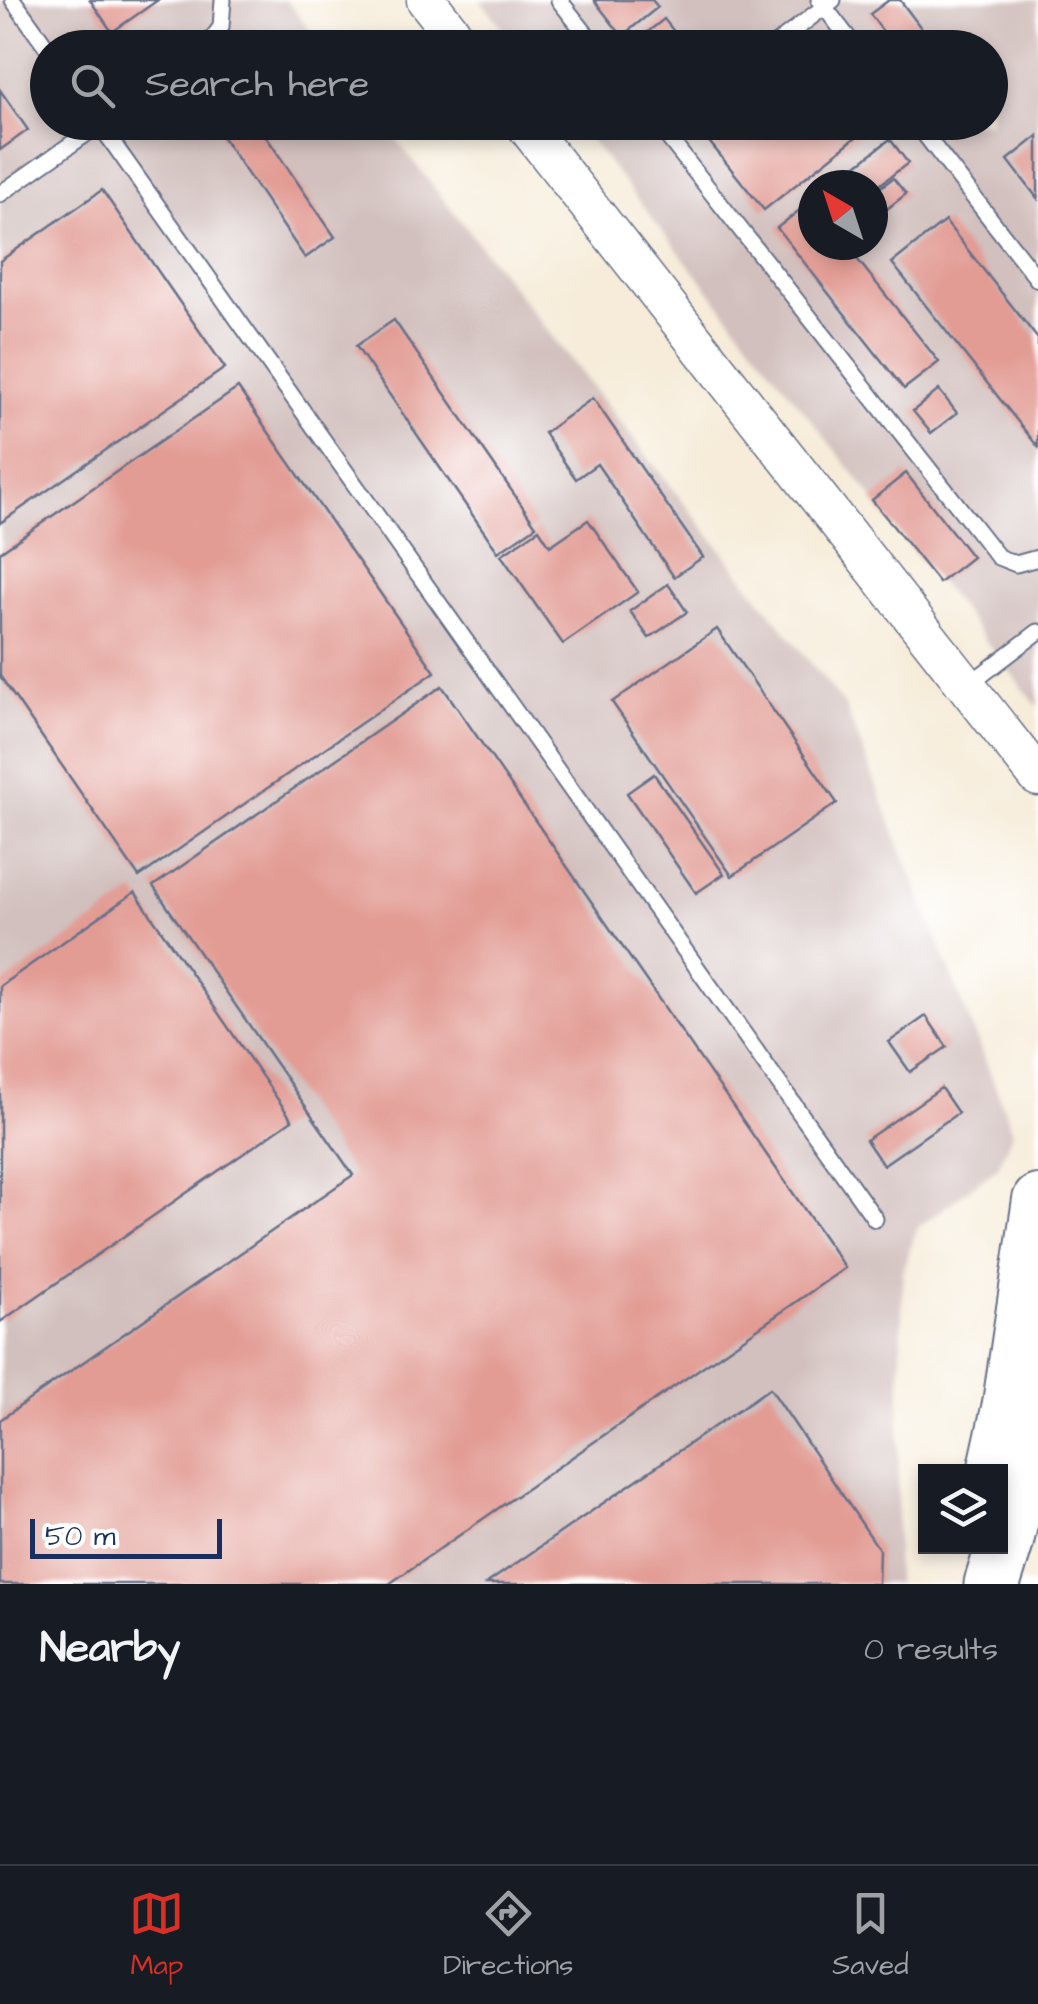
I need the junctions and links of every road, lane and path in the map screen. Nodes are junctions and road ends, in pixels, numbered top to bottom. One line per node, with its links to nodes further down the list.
1 (13, 0): 6 (lane)
2 (224, 0): 7 (lane)
3 (426, 0): 8 (street)
4 (559, 0): 9 (lane)
5 (825, 2): 10 (lane); 11 (lane)
6 (34, 30)
7 (219, 30)
8 (450, 30)
9 (582, 30)
10 (792, 30)
11 (844, 30)
12 (77, 140): 17 (lane)
13 (113, 140): 24 (lane)
14 (537, 140): 21 (street)
15 (675, 140): 19 (lane)
16 (929, 140): 18 (lane)
17 (0, 194)
18 (1038, 280)
19 (1038, 558)
20 (1038, 632): 21 (lane)
21 (968, 686): 22 (street)
22 (1038, 777)
23 (1038, 1200): 26 (highway)
24 (875, 1219)
25 (1038, 1403): 30 (highway)
26 (995, 1464)
27 (1038, 1506): 31 (highway)
28 (973, 1554): 29 (highway)
29 (966, 1584)
30 (992, 1584)
31 (1020, 1584)

